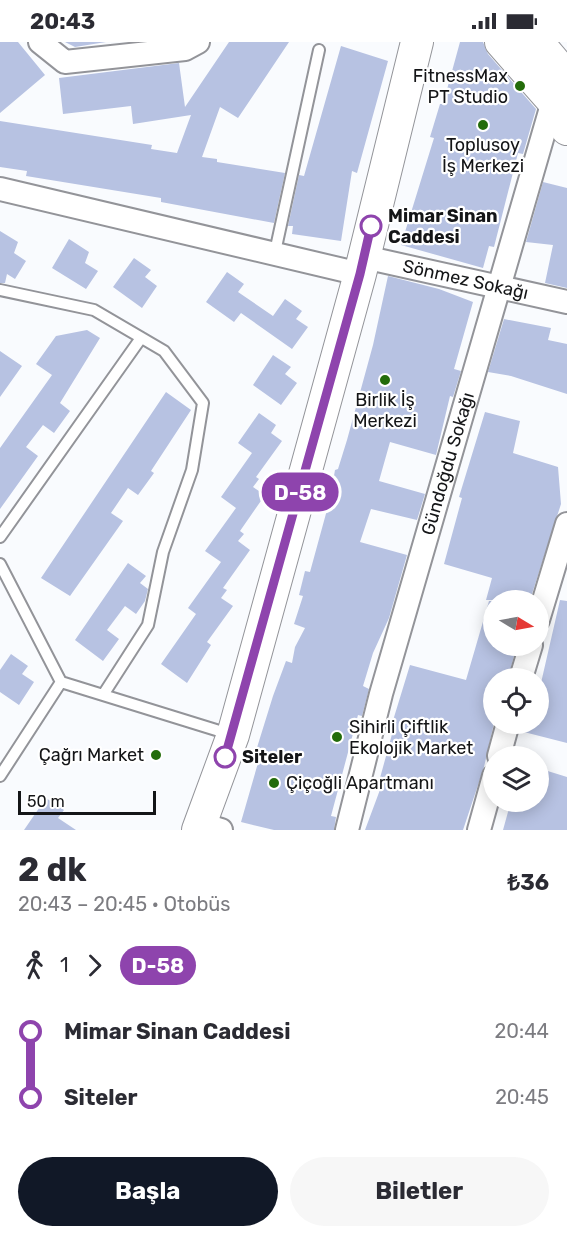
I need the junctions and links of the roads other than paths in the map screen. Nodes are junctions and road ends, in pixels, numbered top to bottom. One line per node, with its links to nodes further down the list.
1 (40, 42): 2 (street)
2 (198, 42)
3 (417, 42): 11 (main road)
4 (434, 42): 11 (main road)
5 (501, 42): 8 (main road)
6 (537, 42): 8 (main road)
7 (319, 50): 12 (lane)
8 (560, 89): 9 (main road); 14 (street, Gündoğdu Sokağı)
9 (567, 129)
10 (0, 189): 12 (street, Sönmez Sokağı)
11 (378, 196): 13 (main road)
12 (275, 252): 13 (street, Sönmez Sokağı)
13 (362, 265): 14 (street, Sönmez Sokağı); 25 (main road)
14 (498, 285): 16 (street, Sönmez Sokağı); 29 (street, Gündoğdu Sokağı)
15 (0, 290): 17 (lane)
16 (567, 302)
17 (141, 338): 19 (lane); 24 (lane)
18 (567, 524): 21 (street)
19 (0, 537)
20 (0, 564): 23 (lane)
21 (560, 575): 22 (street)
22 (549, 598)
23 (61, 682): 24 (lane); 26 (lane)
24 (103, 695): 25 (lane)
25 (233, 735): 28 (main road)
26 (0, 776)
27 (484, 812): 30 (street)
28 (207, 828)
29 (347, 830)
30 (479, 830)

